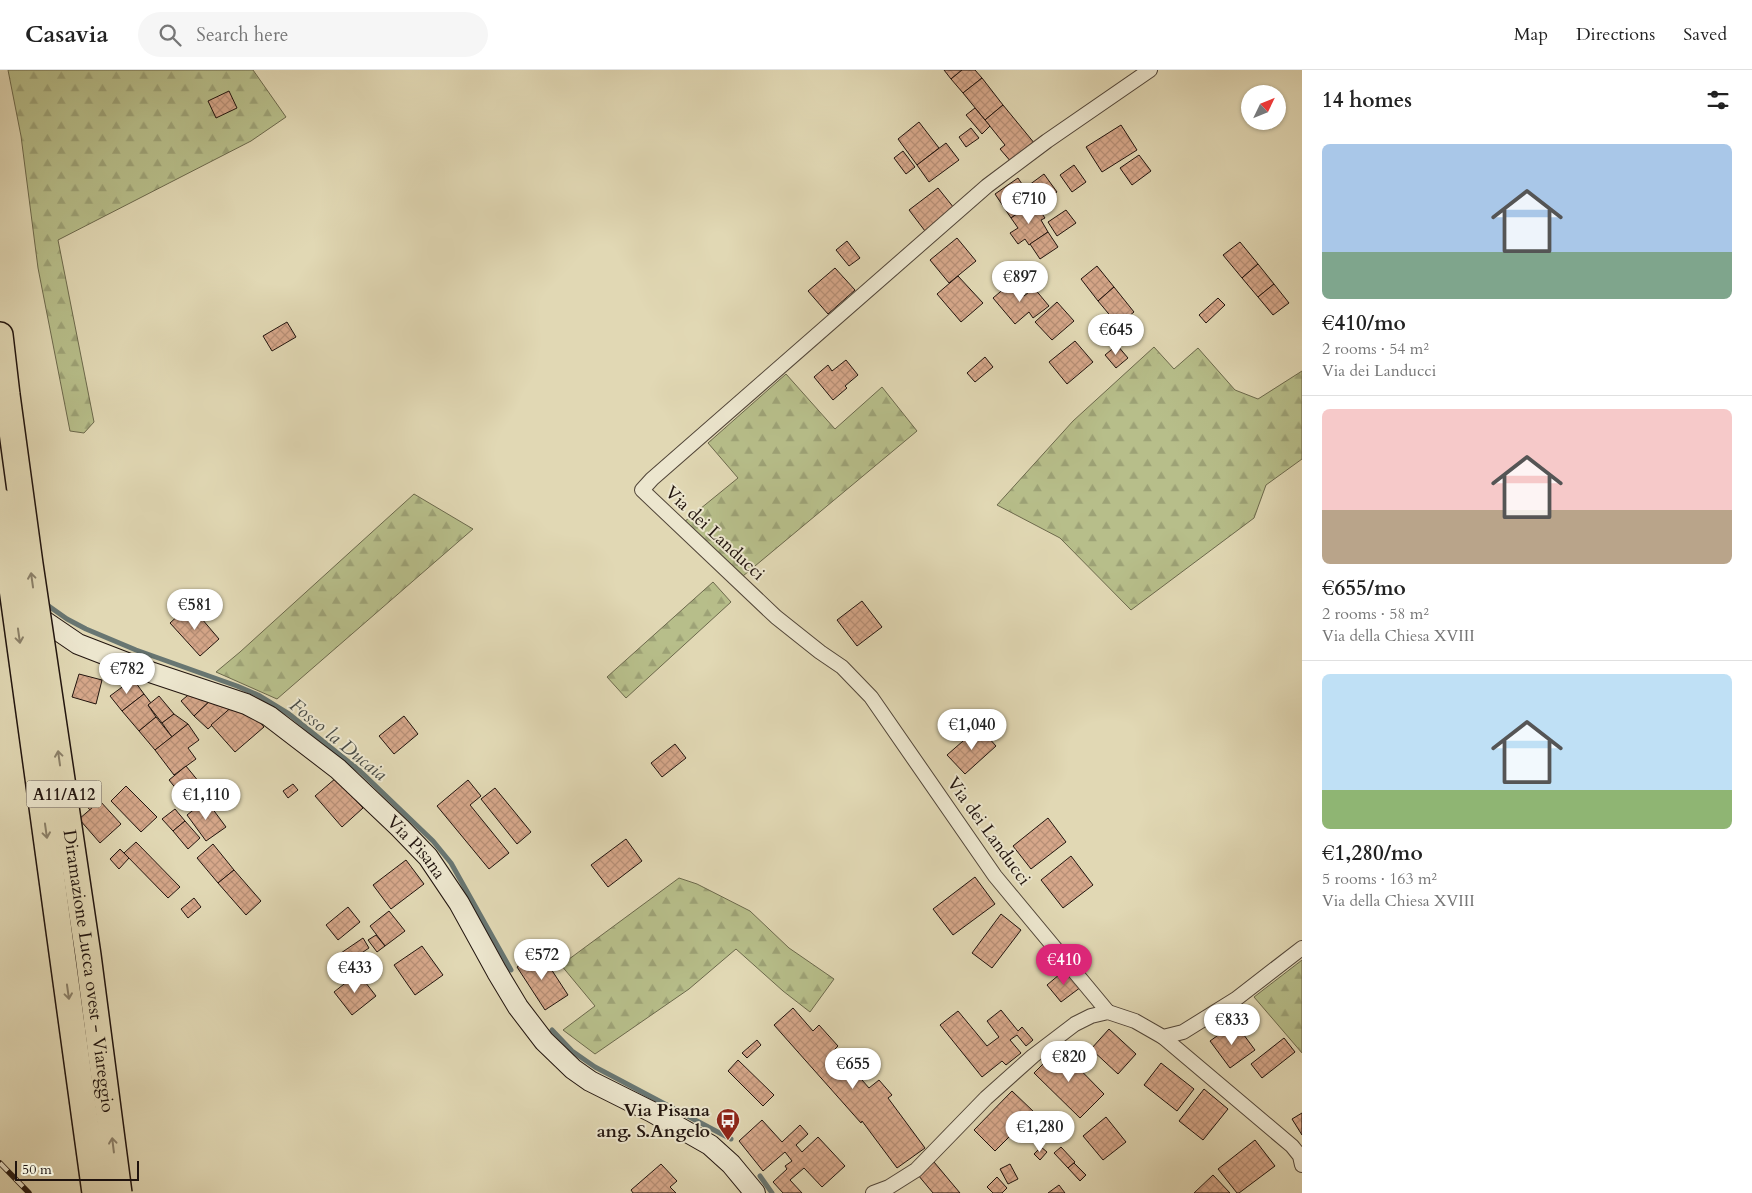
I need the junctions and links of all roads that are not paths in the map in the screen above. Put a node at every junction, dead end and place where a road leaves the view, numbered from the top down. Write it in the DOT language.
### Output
graph roads {
  1 [pos="1150,70"];
  2 [pos="0,335"];
  3 [pos="0,501"];
  4 [pos="0,591"];
  5 [pos="1302,948"];
  6 [pos="1108,1012"];
  7 [pos="1163,1037"];
  8 [pos="1302,1165"];
  9 [pos="95,1193"];
  10 [pos="119,1193"];
  11 [pos="755,1193"];
  12 [pos="873,1193"];
  1 -- 6 [label="street, Via dei Landucci"];
  10 -- 2 [label="highway, Diramazione Lucca ovest - Viareggio / A11/A12, one-way, bridge"];
  3 -- 9 [label="highway, Diramazione Lucca ovest - Viareggio / A11/A12, one-way, bridge"];
  4 -- 11 [label="main road, Via Pisana"];
  5 -- 7 [label="street"];
  6 -- 7 [label="street"];
  6 -- 12 [label="street"];
  7 -- 8 [label="street"];
}
